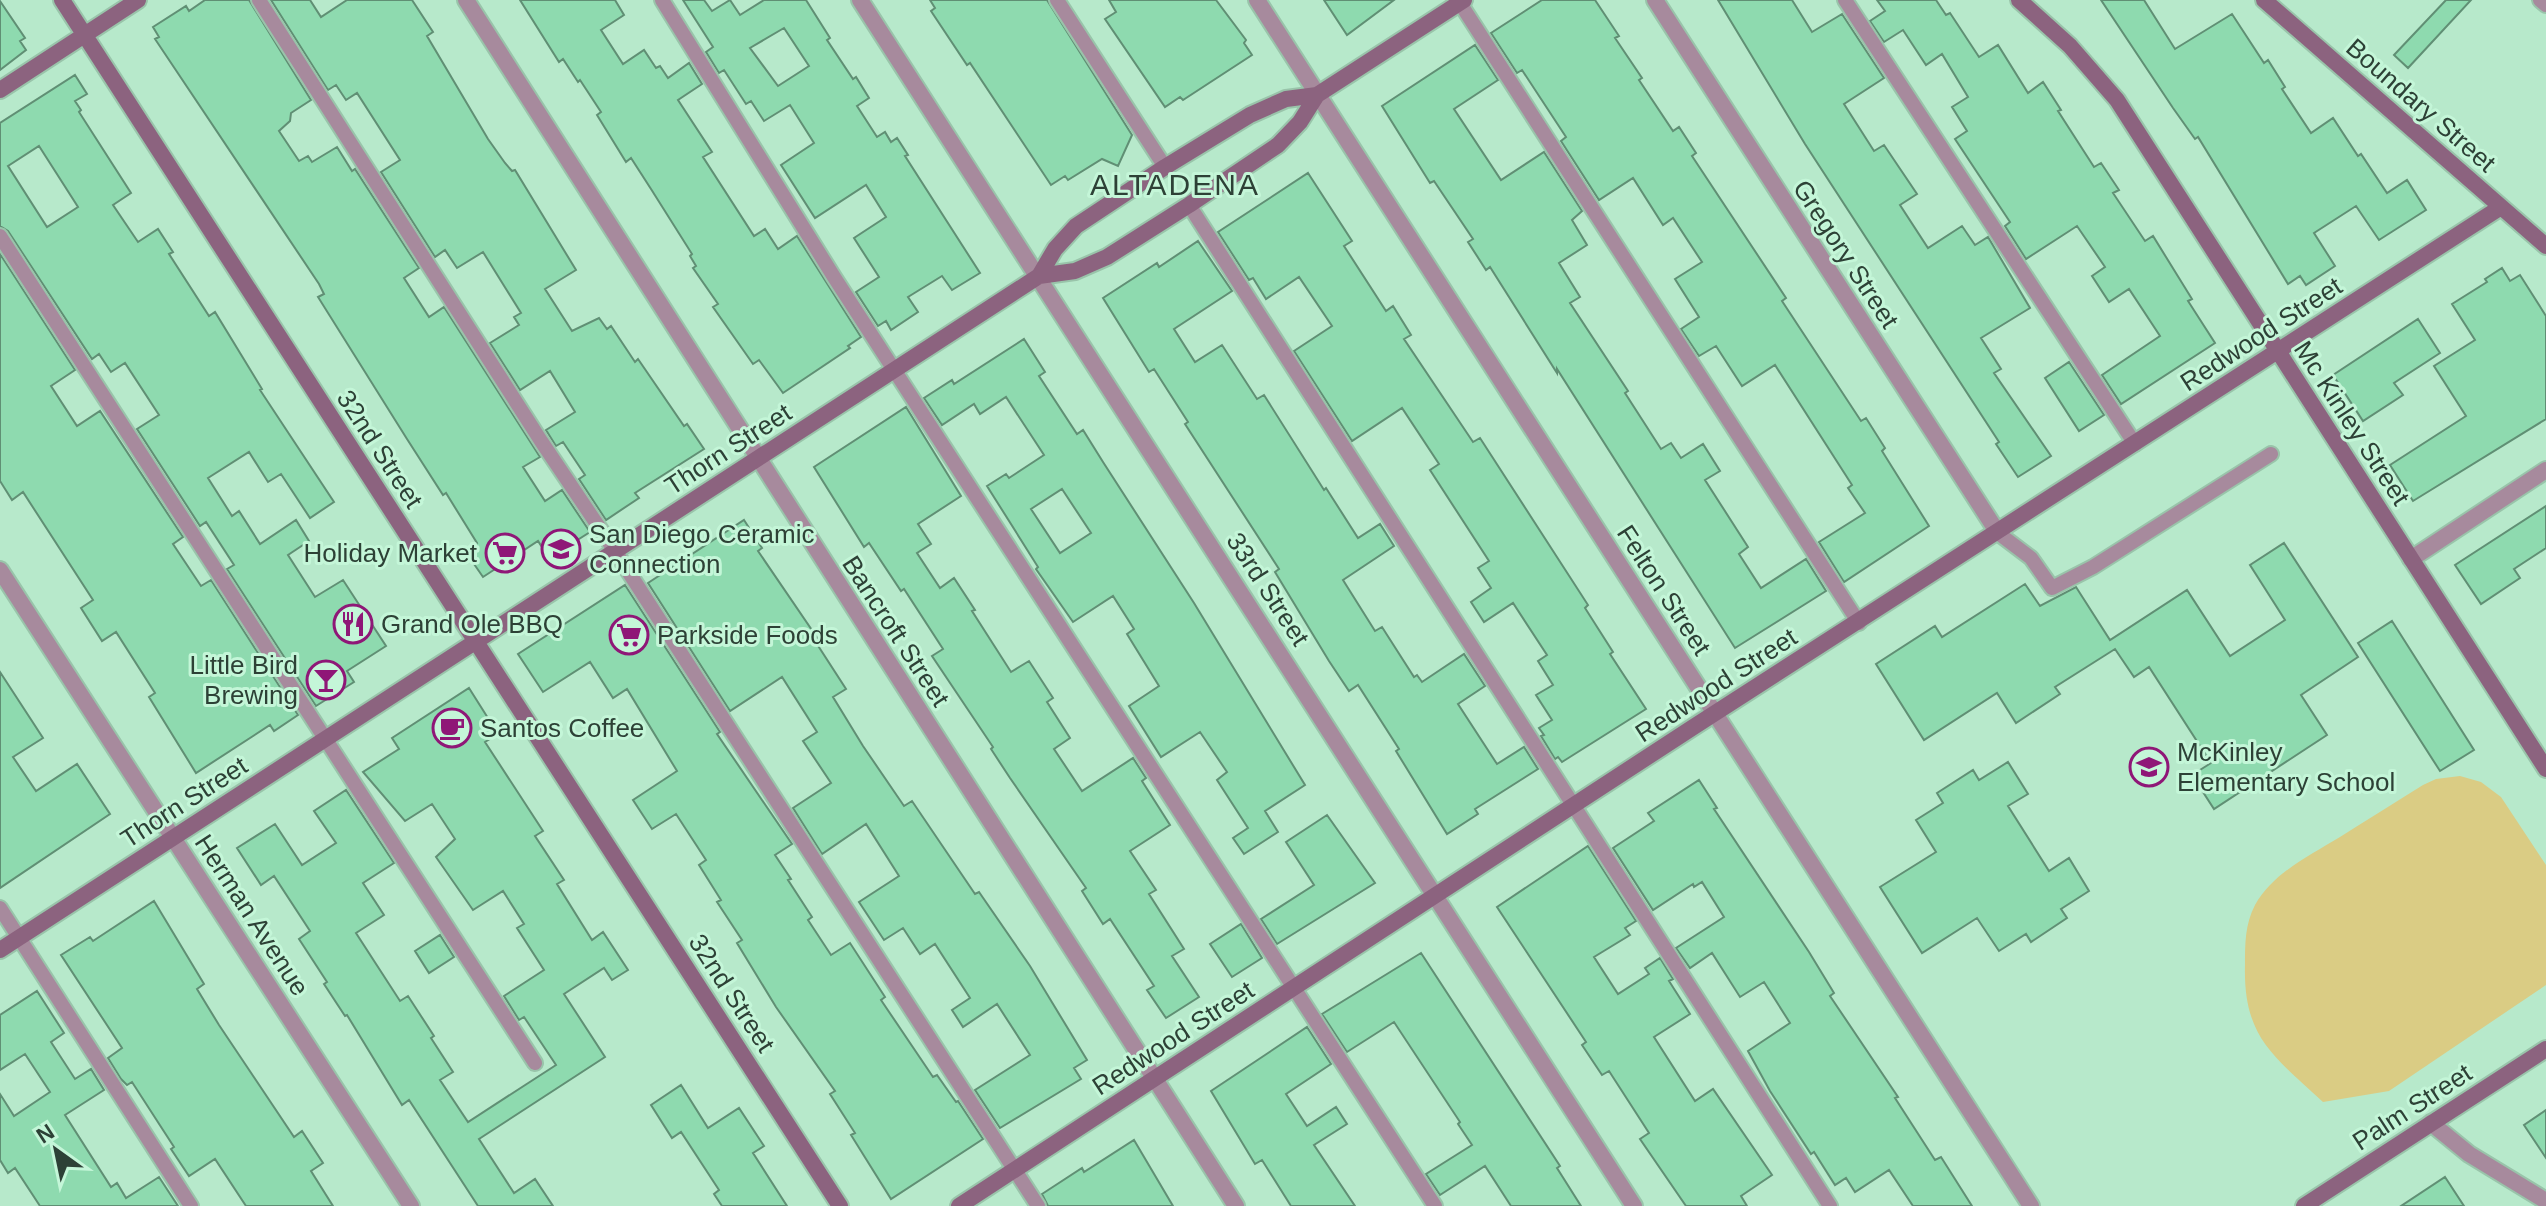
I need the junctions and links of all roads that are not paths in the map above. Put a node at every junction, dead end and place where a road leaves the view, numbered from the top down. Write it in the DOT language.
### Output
graph roads {
  1 [pos="62,0"];
  2 [pos="138,0"];
  3 [pos="259,0"];
  4 [pos="466,0"];
  5 [pos="662,0"];
  6 [pos="860,0"];
  7 [pos="1057,0"];
  8 [pos="1257,0"];
  9 [pos="1655,0"];
  10 [pos="1845,0"];
  11 [pos="2019,0"];
  12 [pos="2264,0"];
  13 [pos="2540,0"];
  14 [pos="1461,1"];
  15 [pos="2546,5"];
  16 [pos="84,35"];
  17 [pos="0,90"];
  18 [pos="1317,95"];
  19 [pos="1165,167"];
  20 [pos="1189,205"];
  21 [pos="2501,207"];
  22 [pos="0,236"];
  23 [pos="2546,246"];
  24 [pos="1039,276"];
  25 [pos="2278,351"];
  26 [pos="894,370"];
  27 [pos="2135,444"];
  28 [pos="2271,454"];
  29 [pos="757,458"];
  30 [pos="2546,470"];
  31 [pos="1998,533"];
  32 [pos="615,551"];
  33 [pos="2411,559"];
  34 [pos="0,570"];
  35 [pos="1859,623"];
  36 [pos="476,641"];
  37 [pos="1715,714"];
  38 [pos="326,738"];
  39 [pos="2545,765"];
  40 [pos="1574,806"];
  41 [pos="174,838"];
  42 [pos="1436,896"];
  43 [pos="0,908"];
  44 [pos="20,938"];
  45 [pos="0,950"];
  46 [pos="1293,988"];
  47 [pos="2546,1049"];
  48 [pos="535,1063"];
  49 [pos="1155,1079"];
  50 [pos="2431,1123"];
  51 [pos="1015,1170"];
  52 [pos="2546,1201"];
  53 [pos="191,1206"];
  54 [pos="411,1206"];
  55 [pos="840,1206"];
  56 [pos="959,1206"];
  57 [pos="1038,1206"];
  58 [pos="1236,1206"];
  59 [pos="1435,1206"];
  60 [pos="1634,1206"];
  61 [pos="1830,1206"];
  62 [pos="2031,1206"];
  63 [pos="2304,1206"];
  1 -- 16 [label="street, 32nd Street"];
  2 -- 16 [label="street"];
  3 -- 32 [label="lane"];
  4 -- 29 [label="street, Bancroft Street"];
  5 -- 26 [label="lane"];
  6 -- 24 [label="street, 33rd Street"];
  7 -- 19 [label="lane"];
  8 -- 18 [label="street, Felton Street"];
  9 -- 31 [label="street, Gregory Street"];
  10 -- 27 [label="lane"];
  11 -- 25 [label="street, Mc Kinley Street"];
  12 -- 21 [label="street, Boundary Street"];
  13 -- 15 [label="lane"];
  14 -- 18 [label="street, Thorn Street"];
  14 -- 35 [label="lane"];
  16 -- 17 [label="street"];
  16 -- 36 [label="street, 32nd Street"];
  18 -- 19 [label="street, Thorn Street"];
  18 -- 20 [label="street, Thorn Street"];
  18 -- 37 [label="street, Felton Street"];
  19 -- 24 [label="street, Thorn Street"];
  20 -- 24 [label="street, Thorn Street"];
  20 -- 40 [label="lane"];
  21 -- 23 [label="street, Boundary Street"];
  21 -- 25 [label="street, Redwood Street"];
  22 -- 38 [label="lane"];
  24 -- 26 [label="street, Thorn Street"];
  24 -- 42 [label="street, 33rd Street"];
  25 -- 27 [label="street, Redwood Street"];
  25 -- 33 [label="street, Mc Kinley Street"];
  26 -- 29 [label="street, Thorn Street"];
  26 -- 46 [label="lane"];
  27 -- 31 [label="street, Redwood Street"];
  28 -- 31 [label="lane"];
  29 -- 32 [label="street, Thorn Street"];
  29 -- 49 [label="street, Bancroft Street"];
  30 -- 33 [label="street"];
  31 -- 35 [label="street, Redwood Street"];
  32 -- 36 [label="street, Thorn Street"];
  32 -- 51 [label="lane"];
  33 -- 39 [label="street, Mc Kinley Street"];
  34 -- 41 [label="street, Herman Avenue"];
  35 -- 37 [label="street, Redwood Street"];
  36 -- 38 [label="street, Thorn Street"];
  36 -- 55 [label="street, 32nd Street"];
  37 -- 40 [label="street, Redwood Street"];
  37 -- 62 [label="street, Felton Street"];
  38 -- 41 [label="street, Thorn Street"];
  38 -- 48 [label="lane"];
  40 -- 42 [label="street, Redwood Street"];
  40 -- 61 [label="lane"];
  41 -- 44 [label="street, Thorn Street"];
  41 -- 54 [label="street, Herman Avenue"];
  42 -- 46 [label="street, Redwood Street"];
  42 -- 60 [label="street, 33rd Street"];
  43 -- 44 [label="lane"];
  44 -- 45 [label="street, Thorn Street"];
  44 -- 53 [label="lane"];
  46 -- 49 [label="street, Redwood Street"];
  46 -- 59 [label="lane"];
  47 -- 50 [label="street, Palm Street"];
  49 -- 51 [label="street, Redwood Street"];
  49 -- 58 [label="street, Bancroft Street"];
  50 -- 52 [label="street"];
  50 -- 63 [label="street, Palm Street"];
  51 -- 56 [label="street, Redwood Street"];
  51 -- 57 [label="lane"];
}
